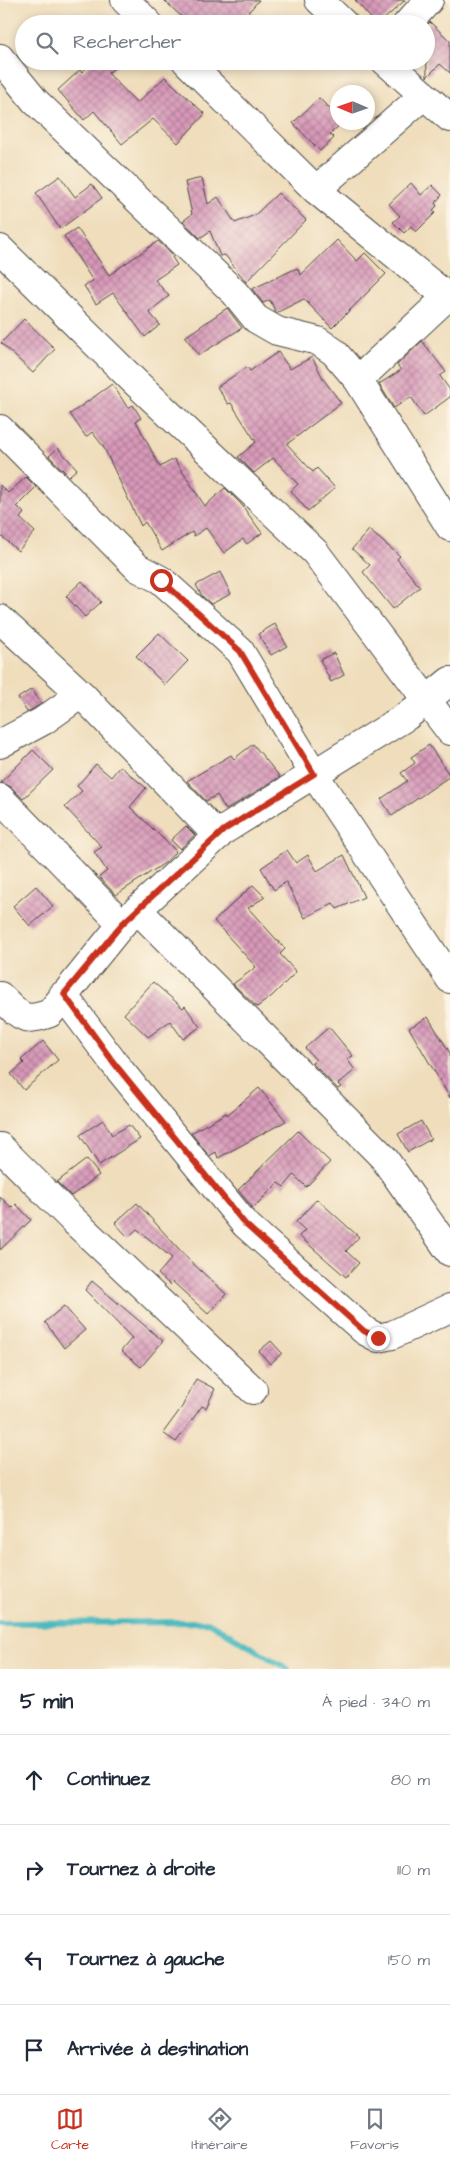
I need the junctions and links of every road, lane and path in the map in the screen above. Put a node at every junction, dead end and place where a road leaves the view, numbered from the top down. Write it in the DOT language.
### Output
graph roads {
  1 [pos="125,0"];
  2 [pos="319,0"];
  3 [pos="430,0"];
  4 [pos="140,15"];
  5 [pos="335,15"];
  6 [pos="416,15"];
  7 [pos="0,58"];
  8 [pos="195,70"];
  9 [pos="395,70"];
  10 [pos="424,95"];
  11 [pos="450,118"];
  12 [pos="316,190"];
  13 [pos="0,249"];
  14 [pos="448,298"];
  15 [pos="358,380"];
  16 [pos="0,429"];
  17 [pos="450,527"];
  18 [pos="0,619"];
  19 [pos="450,681"];
  20 [pos="81,694"];
  21 [pos="427,701"];
  22 [pos="450,731"];
  23 [pos="0,744"];
  24 [pos="314,774"];
  25 [pos="0,798"];
  26 [pos="218,836"];
  27 [pos="130,917"];
  28 [pos="450,979"];
  29 [pos="64,994"];
  30 [pos="0,996"];
  31 [pos="0,1147"];
  32 [pos="450,1252"];
  33 [pos="450,1308"];
  34 [pos="253,1390"];
  1 -- 4 [label="street"];
  2 -- 5 [label="street"];
  3 -- 6 [label="street"];
  7 -- 15 [label="street"];
  8 -- 12 [label="street"];
  9 -- 10 [label="street"];
  10 -- 11 [label="street"];
  10 -- 12 [label="street"];
  12 -- 14 [label="street"];
  13 -- 21 [label="street"];
  14 -- 15 [label="street"];
  15 -- 17 [label="street"];
  16 -- 24 [label="street"];
  18 -- 20 [label="street"];
  19 -- 21 [label="street"];
  20 -- 23 [label="street"];
  20 -- 26 [label="street"];
  21 -- 22 [label="street"];
  21 -- 24 [label="street"];
  24 -- 26 [label="street"];
  24 -- 28 [label="street"];
  25 -- 27 [label="street"];
  26 -- 27 [label="street"];
  27 -- 29 [label="street"];
  27 -- 32 [label="street"];
  29 -- 30 [label="street"];
  29 -- 33 [label="street"];
  31 -- 34 [label="street"];
}
